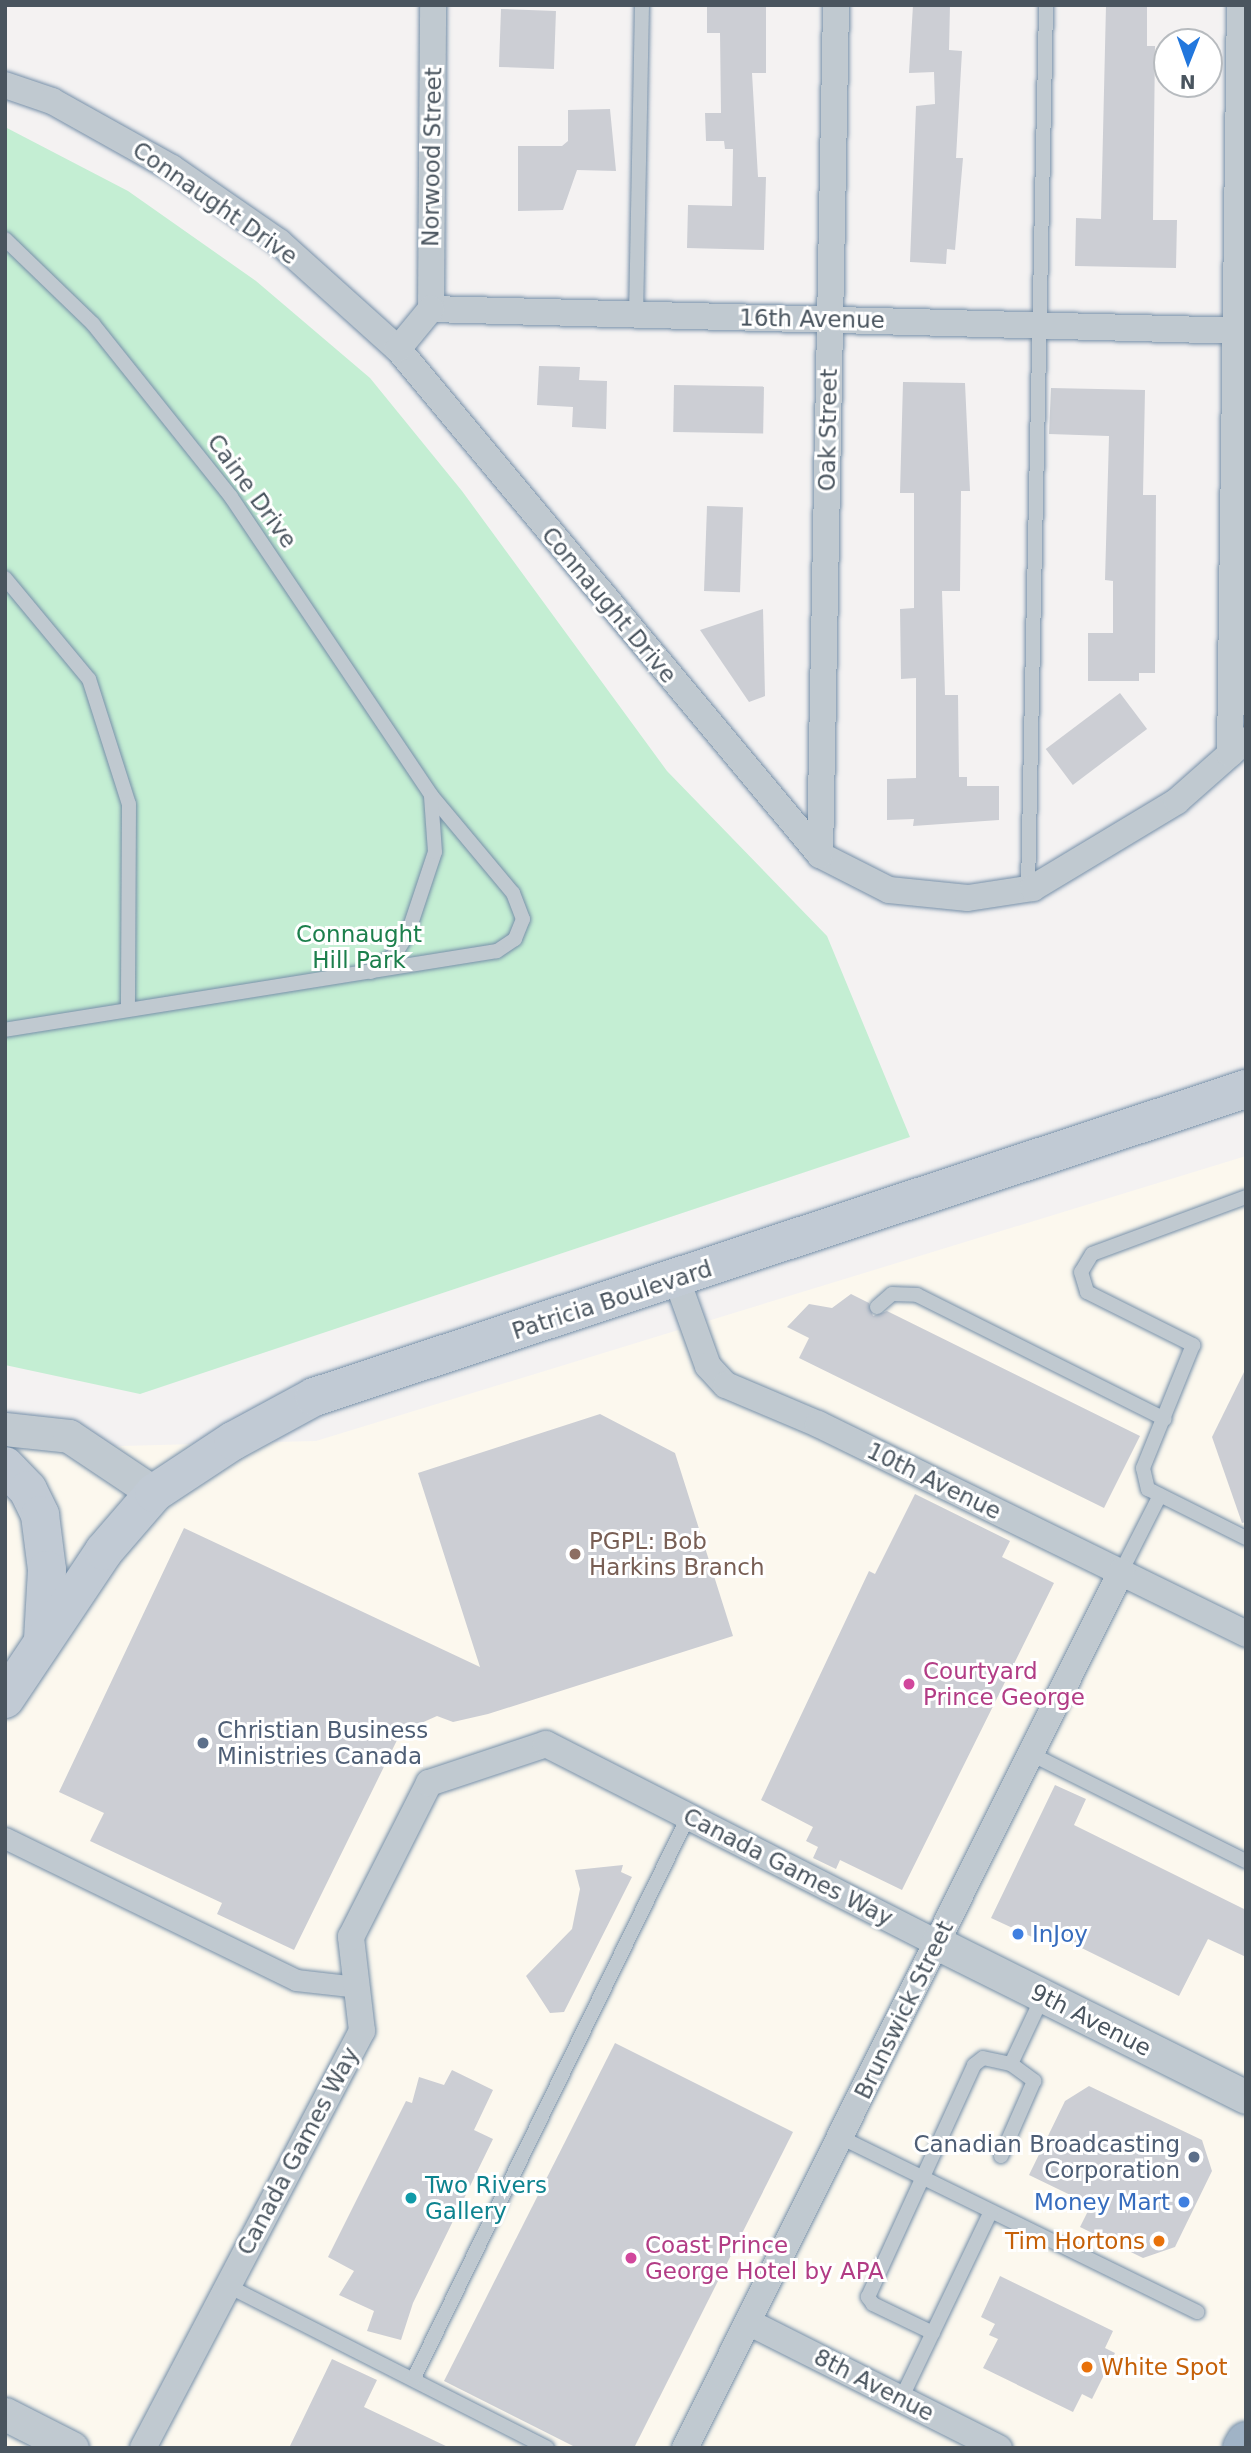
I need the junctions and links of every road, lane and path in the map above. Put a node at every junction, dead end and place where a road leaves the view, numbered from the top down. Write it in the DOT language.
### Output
graph roads {
  1 [pos="433,5"];
  2 [pos="642,5"];
  3 [pos="836,5"];
  4 [pos="1046,5"];
  5 [pos="1240,5"];
  6 [pos="5,85"];
  7 [pos="5,239"];
  8 [pos="430,309"];
  9 [pos="636,317"];
  10 [pos="830,319"];
  11 [pos="1043,325"];
  12 [pos="1242,330"];
  13 [pos="398,349"];
  14 [pos="5,578"];
  15 [pos="1238,747"];
  16 [pos="431,794"];
  17 [pos="820,855"];
  18 [pos="1028,888"];
  19 [pos="371,972"];
  20 [pos="128,1009"];
  21 [pos="5,1030"];
  22 [pos="1246,1089"];
  23 [pos="1246,1197"];
  24 [pos="677,1280"];
  25 [pos="877,1307"];
  26 [pos="1165,1419"];
  27 [pos="5,1429"];
  28 [pos="5,1466"];
  29 [pos="153,1493"];
  30 [pos="1160,1494"];
  31 [pos="1246,1538"];
  32 [pos="1121,1572"];
  33 [pos="1246,1634"];
  34 [pos="43,1639"];
  35 [pos="5,1699"];
  36 [pos="1031,1754"];
  37 [pos="689,1815"];
  38 [pos="5,1838"];
  39 [pos="1246,1861"];
  40 [pos="937,1943"];
  41 [pos="356,1987"];
  42 [pos="1043,1996"];
  43 [pos="1011,2064"];
  44 [pos="1246,2097"];
  45 [pos="841,2137"];
  46 [pos="1001,2156"];
  47 [pos="923,2177"];
  48 [pos="991,2211"];
  49 [pos="226,2285"];
  50 [pos="1198,2312"];
  51 [pos="748,2322"];
  52 [pos="933,2333"];
  53 [pos="414,2378"];
  54 [pos="901,2399"];
  55 [pos="5,2414"];
  56 [pos="1246,2441"];
  57 [pos="72,2448"];
  58 [pos="143,2448"];
  59 [pos="547,2448"];
  60 [pos="685,2448"];
  61 [pos="999,2448"];
  62 [pos="1242,2448"];
  1 -- 8 [label="street, Norwood Street"];
  2 -- 9 [label="lane"];
  3 -- 10 [label="street, Oak Street"];
  4 -- 11 [label="lane"];
  5 -- 12 [label="street"];
  6 -- 13 [label="street, Connaught Drive"];
  7 -- 16 [label="lane, Caine Drive"];
  8 -- 9 [label="street, 16th Avenue"];
  8 -- 13 [label="street"];
  9 -- 10 [label="street, 16th Avenue"];
  10 -- 11 [label="street, 16th Avenue"];
  10 -- 17 [label="street, Oak Street"];
  11 -- 12 [label="street, 16th Avenue"];
  11 -- 18 [label="lane"];
  12 -- 15 [label="street"];
  13 -- 17 [label="street, Connaught Drive"];
  14 -- 20 [label="lane"];
  15 -- 18 [label="street, Connaught Drive"];
  16 -- 19 [label="lane"];
  16 -- 19 [label="lane, Caine Drive"];
  17 -- 18 [label="street, Connaught Drive"];
  19 -- 20 [label="lane, Caine Drive"];
  20 -- 21 [label="lane, Caine Drive"];
  22 -- 24 [label="main road, Patricia Boulevard"];
  23 -- 26 [label="lane"];
  24 -- 29 [label="main road, Patricia Boulevard"];
  24 -- 32 [label="street, 10th Avenue"];
  25 -- 26 [label="lane"];
  26 -- 30 [label="lane"];
  27 -- 29 [label="street"];
  28 -- 34 [label="main road"];
  29 -- 34 [label="main road, Patricia Boulevard"];
  30 -- 31 [label="lane"];
  30 -- 32 [label="lane"];
  32 -- 33 [label="street, 10th Avenue"];
  32 -- 36 [label="street, Brunswick Street"];
  34 -- 35 [label="main road, Patricia Boulevard"];
  36 -- 39 [label="lane"];
  36 -- 40 [label="street, Brunswick Street"];
  37 -- 40 [label="street, Canada Games Way"];
  37 -- 41 [label="street, Canada Games Way"];
  37 -- 53 [label="lane"];
  38 -- 41 [label="street"];
  40 -- 42 [label="street, 9th Avenue"];
  40 -- 45 [label="street, Brunswick Street"];
  41 -- 49 [label="street, Canada Games Way"];
  42 -- 43 [label="lane"];
  42 -- 44 [label="street, 9th Avenue"];
  43 -- 46 [label="lane"];
  43 -- 47 [label="lane"];
  45 -- 47 [label="lane"];
  45 -- 51 [label="street, Brunswick Street"];
  47 -- 48 [label="lane"];
  47 -- 52 [label="lane"];
  48 -- 50 [label="lane"];
  48 -- 52 [label="lane"];
  49 -- 53 [label="lane"];
  49 -- 58 [label="street, Canada Games Way"];
  51 -- 54 [label="street, 8th Avenue"];
  51 -- 60 [label="street, Brunswick Street"];
  52 -- 54 [label="lane"];
  53 -- 59 [label="lane"];
  54 -- 61 [label="street, 8th Avenue"];
  55 -- 57 [label="street"];
  56 -- 62 [label="highway"];
}
